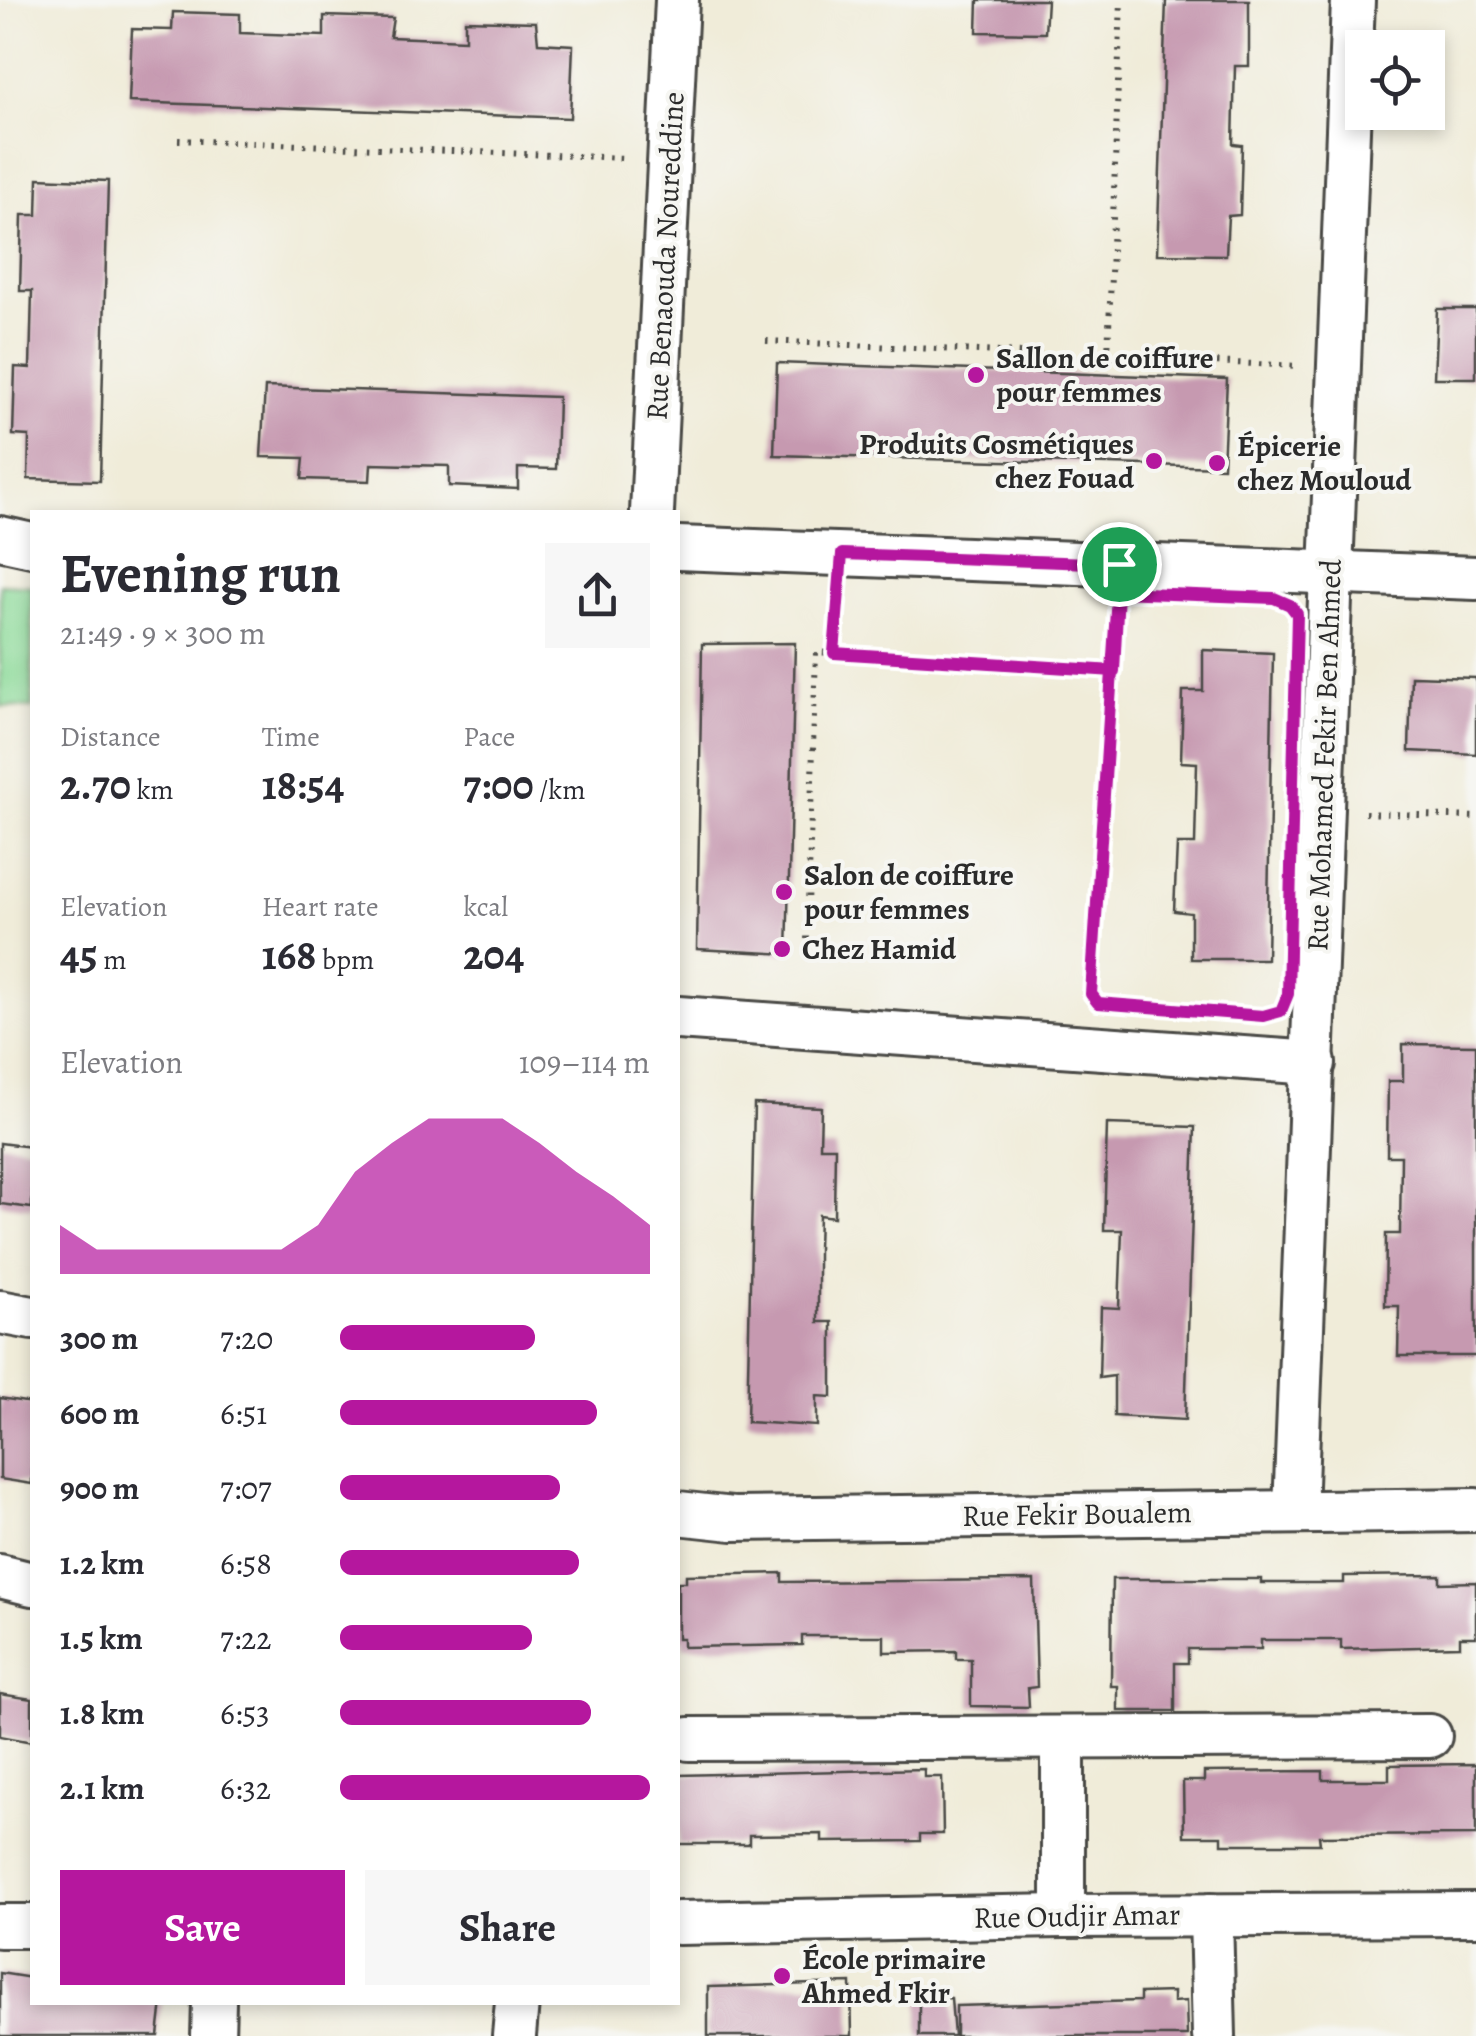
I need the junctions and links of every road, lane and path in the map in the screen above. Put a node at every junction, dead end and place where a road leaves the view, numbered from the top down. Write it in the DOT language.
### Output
graph roads {
  1 [pos="677,0"];
  2 [pos="1121,0"];
  3 [pos="1353,0"];
  4 [pos="178,140"];
  5 [pos="639,158"];
  6 [pos="766,341"];
  7 [pos="1108,356"];
  8 [pos="1301,384"];
  9 [pos="652,510"];
  10 [pos="0,538"];
  11 [pos="30,546"];
  12 [pos="680,548"];
  13 [pos="842,554"];
  14 [pos="1119,564"];
  15 [pos="1329,571"];
  16 [pos="1476,578"];
  17 [pos="834,653"];
  18 [pos="1114,671"];
  19 [pos="1348,813"];
  20 [pos="1476,817"];
  21 [pos="807,939"];
  22 [pos="1116,1004"];
  23 [pos="680,1018"];
  24 [pos="1314,1063"];
  25 [pos="0,1312"];
  26 [pos="30,1318"];
  27 [pos="1476,1510"];
  28 [pos="1294,1511"];
  29 [pos="680,1513"];
  30 [pos="0,1576"];
  31 [pos="30,1584"];
  32 [pos="1430,1736"];
  33 [pos="1063,1738"];
  34 [pos="689,1739"];
  35 [pos="1476,1914"];
  36 [pos="1211,1915"];
  37 [pos="1063,1916"];
  38 [pos="680,1923"];
  39 [pos="0,1926"];
  40 [pos="30,1926"];
  41 [pos="214,2005"];
  42 [pos="517,2005"];
  43 [pos="213,2036"];
  44 [pos="514,2036"];
  45 [pos="1214,2036"];
  1 -- 9 [label="street, Rue Benaouda Noureddine"];
  2 -- 7 [label="path"];
  3 -- 15 [label="street, Rue Mohamed Fekir Ben Ahmed"];
  4 -- 5 [label="path"];
  6 -- 8 [label="path"];
  10 -- 11 [label="street"];
  12 -- 13 [label="street"];
  13 -- 14 [label="street"];
  13 -- 17 [label="path"];
  14 -- 15 [label="street"];
  14 -- 18 [label="path"];
  15 -- 16 [label="street"];
  15 -- 24 [label="street, Rue Mohamed Fekir Ben Ahmed"];
  17 -- 18 [label="path"];
  17 -- 21 [label="path"];
  18 -- 22 [label="path"];
  19 -- 20 [label="path"];
  23 -- 24 [label="street"];
  24 -- 28 [label="street, Rue Mohamed Fekir Ben Ahmed"];
  25 -- 26 [label="street"];
  27 -- 28 [label="street, Rue Fekir Boualem"];
  28 -- 29 [label="street, Rue Fekir Boualem"];
  30 -- 31 [label="street"];
  32 -- 33 [label="street"];
  33 -- 34 [label="street"];
  33 -- 37 [label="street"];
  35 -- 36 [label="street, Rue Oudjir Amar"];
  36 -- 37 [label="street, Rue Oudjir Amar"];
  36 -- 45 [label="street"];
  37 -- 38 [label="street, Rue Oudjir Amar"];
  39 -- 40 [label="street"];
  41 -- 43 [label="street"];
  42 -- 44 [label="street"];
}
